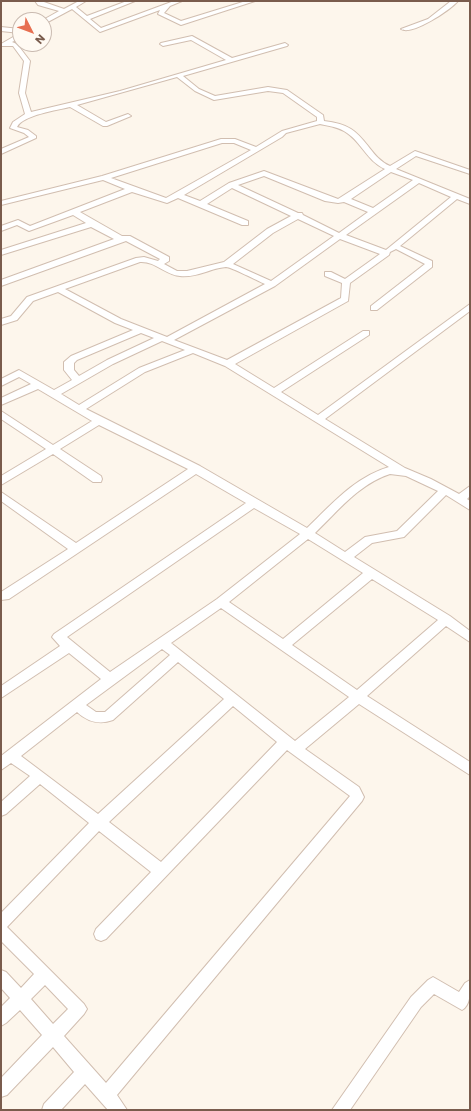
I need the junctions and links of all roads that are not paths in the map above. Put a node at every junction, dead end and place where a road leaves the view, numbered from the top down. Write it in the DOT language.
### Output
graph roads {
  1 [pos="38,1"];
  2 [pos="83,1"];
  3 [pos="132,1"];
  4 [pos="179,1"];
  5 [pos="252,1"];
  6 [pos="455,1"];
  7 [pos="169,5"];
  8 [pos="73,7"];
  9 [pos="64,11"];
  10 [pos="52,18"];
  11 [pos="87,18"];
  12 [pos="404,29"];
  13 [pos="4,30"];
  14 [pos="5,44"];
  15 [pos="163,44"];
  16 [pos="285,45"];
  17 [pos="231,60"];
  18 [pos="178,75"];
  19 [pos="72,105"];
  20 [pos="29,115"];
  21 [pos="128,116"];
  22 [pos="320,122"];
  23 [pos="256,149"];
  24 [pos="1,152"];
  25 [pos="390,169"];
  26 [pos="470,172"];
  27 [pos="104,178"];
  28 [pos="418,180"];
  29 [pos="232,186"];
  30 [pos="132,189"];
  31 [pos="178,195"];
  32 [pos="456,196"];
  33 [pos="345,199"];
  34 [pos="470,202"];
  35 [pos="1,203"];
  36 [pos="201,204"];
  37 [pos="373,211"];
  38 [pos="74,212"];
  39 [pos="299,215"];
  40 [pos="245,223"];
  41 [pos="92,224"];
  42 [pos="1,229"];
  43 [pos="340,236"];
  44 [pos="121,239"];
  45 [pos="395,246"];
  46 [pos="1,253"];
  47 [pos="386,253"];
  48 [pos="159,264"];
  49 [pos="227,264"];
  50 [pos="328,274"];
  51 [pos="346,282"];
  52 [pos="1,283"];
  53 [pos="272,284"];
  54 [pos="57,288"];
  55 [pos="470,307"];
  56 [pos="374,308"];
  57 [pos="1,322"];
  58 [pos="140,330"];
  59 [pos="366,333"];
  60 [pos="164,339"];
  61 [pos="193,350"];
  62 [pos="228,364"];
  63 [pos="77,380"];
  64 [pos="1,383"];
  65 [pos="41,386"];
  66 [pos="273,393"];
  67 [pos="54,394"];
  68 [pos="1,402"];
  69 [pos="79,409"];
  70 [pos="1,414"];
  71 [pos="318,420"];
  72 [pos="99,421"];
  73 [pos="52,449"];
  74 [pos="196,469"];
  75 [pos="401,470"];
  76 [pos="96,479"];
  77 [pos="1,481"];
  78 [pos="445,490"];
  79 [pos="470,490"];
  80 [pos="1,496"];
  81 [pos="460,499"];
  82 [pos="253,503"];
  83 [pos="470,506"];
  84 [pos="308,534"];
  85 [pos="76,549"];
  86 [pos="346,557"];
  87 [pos="371,573"];
  88 [pos="1,596"];
  89 [pos="221,602"];
  90 [pos="446,619"];
  91 [pos="470,637"];
  92 [pos="162,642"];
  93 [pos="284,645"];
  94 [pos="69,646"];
  95 [pos="178,655"];
  96 [pos="110,679"];
  97 [pos="1,693"];
  98 [pos="358,697"];
  99 [pos="233,699"];
  100 [pos="77,705"];
  101 [pos="290,746"];
  102 [pos="6,760"];
  103 [pos="470,770"];
  104 [pos="40,776"];
  105 [pos="1,810"];
  106 [pos="99,822"];
  107 [pos="162,872"];
  108 [pos="1,923"];
  109 [pos="1,930"];
  110 [pos="101,934"];
  111 [pos="45,974"];
  112 [pos="1,977"];
  113 [pos="470,988"];
  114 [pos="20,998"];
  115 [pos="1,1018"];
  116 [pos="53,1035"];
  117 [pos="85,1072"];
  118 [pos="1,1089"];
  119 [pos="106,1095"];
  120 [pos="50,1110"];
  121 [pos="119,1110"];
  122 [pos="340,1110"];
  1 -- 9 [label="street"];
  2 -- 8 [label="street"];
  3 -- 11 [label="street"];
  4 -- 7 [label="street"];
  5 -- 7 [label="street"];
  6 -- 12 [label="street"];
  7 -- 11 [label="street"];
  8 -- 9 [label="street"];
  8 -- 11 [label="street"];
  9 -- 10 [label="street"];
  13 -- 14 [label="street"];
  14 -- 20 [label="street"];
  15 -- 17 [label="street"];
  16 -- 17 [label="street"];
  17 -- 18 [label="street"];
  18 -- 19 [label="street"];
  18 -- 22 [label="street"];
  19 -- 20 [label="street"];
  19 -- 21 [label="street"];
  20 -- 24 [label="street"];
  22 -- 23 [label="street"];
  22 -- 25 [label="street"];
  23 -- 27 [label="street"];
  23 -- 31 [label="street"];
  25 -- 26 [label="street"];
  25 -- 28 [label="street"];
  25 -- 33 [label="street"];
  27 -- 30 [label="street"];
  27 -- 35 [label="street"];
  28 -- 32 [label="street"];
  28 -- 37 [label="street"];
  29 -- 33 [label="street"];
  29 -- 36 [label="street"];
  29 -- 39 [label="street"];
  30 -- 31 [label="street"];
  30 -- 38 [label="street"];
  31 -- 36 [label="street"];
  32 -- 34 [label="street"];
  32 -- 45 [label="street"];
  33 -- 37 [label="street"];
  36 -- 40 [label="street"];
  37 -- 43 [label="street"];
  38 -- 41 [label="street"];
  38 -- 42 [label="street"];
  39 -- 43 [label="street"];
  39 -- 49 [label="street"];
  41 -- 44 [label="street"];
  41 -- 46 [label="street"];
  43 -- 47 [label="street"];
  43 -- 53 [label="street"];
  44 -- 48 [label="street"];
  44 -- 52 [label="street"];
  45 -- 47 [label="street"];
  45 -- 56 [label="street"];
  47 -- 51 [label="street"];
  48 -- 49 [label="street"];
  48 -- 54 [label="street"];
  49 -- 53 [label="street"];
  50 -- 51 [label="street"];
  51 -- 62 [label="street"];
  53 -- 60 [label="street"];
  54 -- 57 [label="street"];
  54 -- 58 [label="street"];
  55 -- 71 [label="street"];
  58 -- 60 [label="street"];
  58 -- 63 [label="street"];
  59 -- 66 [label="street"];
  60 -- 61 [label="street"];
  60 -- 63 [label="street"];
  61 -- 62 [label="street"];
  61 -- 69 [label="street"];
  62 -- 66 [label="street"];
  63 -- 67 [label="street"];
  64 -- 65 [label="street"];
  65 -- 67 [label="street"];
  65 -- 68 [label="street"];
  66 -- 71 [label="street"];
  67 -- 69 [label="street"];
  69 -- 72 [label="street"];
  70 -- 73 [label="street"];
  71 -- 75 [label="street"];
  72 -- 73 [label="street"];
  72 -- 74 [label="street"];
  73 -- 76 [label="street"];
  73 -- 77 [label="street"];
  74 -- 82 [label="street"];
  74 -- 85 [label="street"];
  75 -- 78 [label="street"];
  75 -- 84 [label="street"];
  78 -- 81 [label="street"];
  78 -- 86 [label="street"];
  79 -- 81 [label="street"];
  80 -- 85 [label="street"];
  81 -- 83 [label="street"];
  82 -- 84 [label="street"];
  82 -- 94 [label="street"];
  84 -- 86 [label="street"];
  84 -- 89 [label="street"];
  85 -- 88 [label="street"];
  86 -- 87 [label="street"];
  87 -- 90 [label="street"];
  87 -- 93 [label="street"];
  89 -- 92 [label="street"];
  89 -- 93 [label="street"];
  90 -- 91 [label="street"];
  90 -- 98 [label="street"];
  92 -- 95 [label="street"];
  92 -- 96 [label="street"];
  93 -- 98 [label="street"];
  94 -- 96 [label="street"];
  94 -- 97 [label="street"];
  95 -- 99 [label="street"];
  95 -- 100 [label="street"];
  96 -- 100 [label="street"];
  98 -- 101 [label="street"];
  98 -- 103 [label="street"];
  99 -- 101 [label="street"];
  99 -- 106 [label="street"];
  100 -- 102 [label="street"];
  101 -- 107 [label="street"];
  101 -- 119 [label="street"];
  102 -- 104 [label="street"];
  104 -- 105 [label="street"];
  104 -- 106 [label="street"];
  106 -- 107 [label="street"];
  106 -- 108 [label="street"];
  107 -- 110 [label="street"];
  109 -- 111 [label="street"];
  111 -- 114 [label="street"];
  111 -- 116 [label="street"];
  112 -- 114 [label="street"];
  113 -- 122 [label="street"];
  114 -- 115 [label="street"];
  114 -- 116 [label="street"];
  116 -- 117 [label="street"];
  116 -- 118 [label="street"];
  117 -- 119 [label="street"];
  117 -- 120 [label="street"];
  119 -- 121 [label="street"];
}
